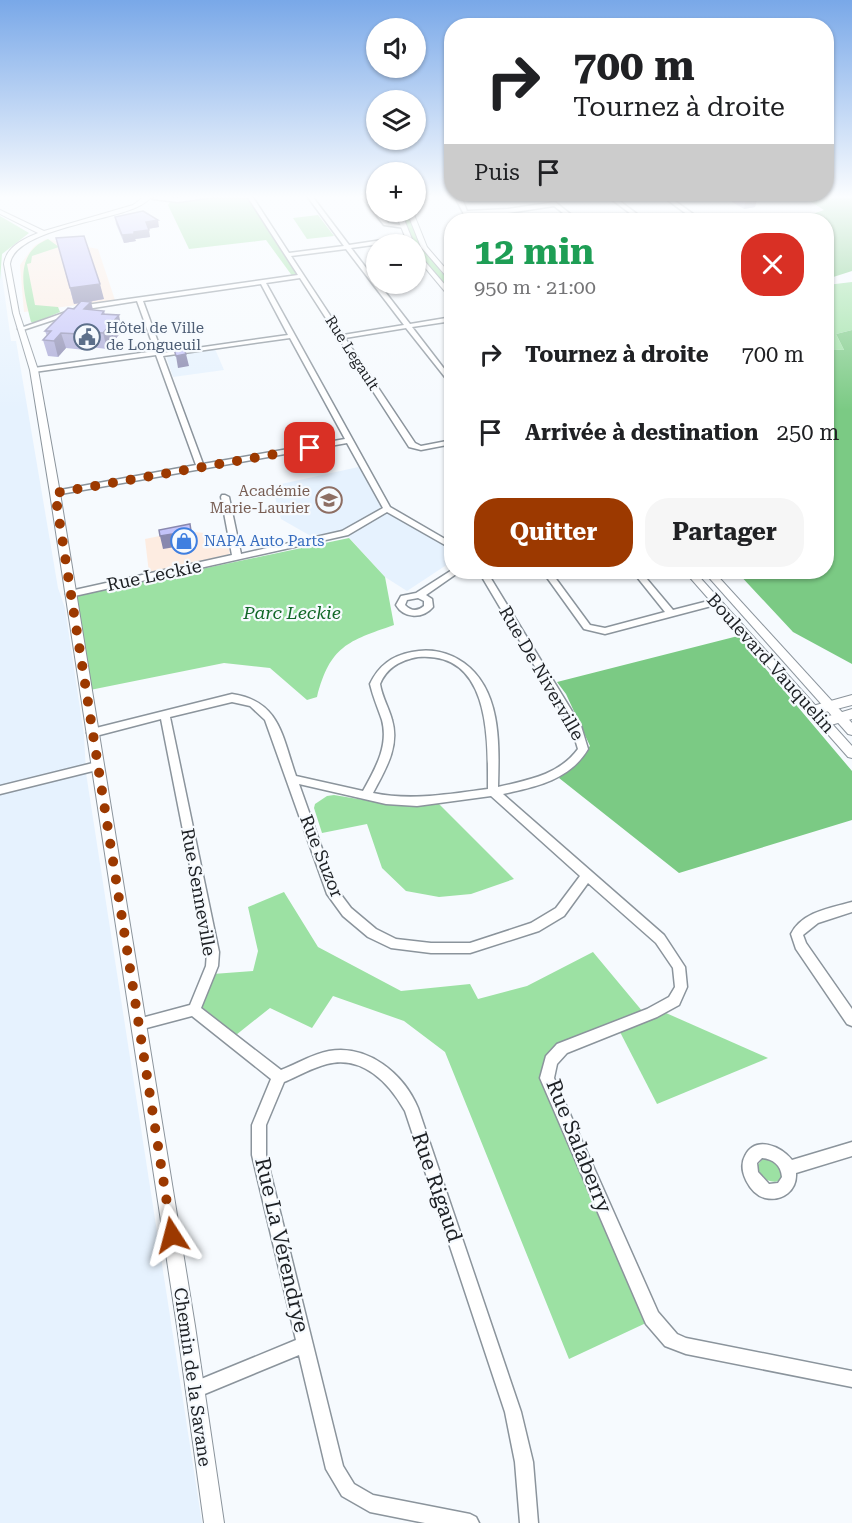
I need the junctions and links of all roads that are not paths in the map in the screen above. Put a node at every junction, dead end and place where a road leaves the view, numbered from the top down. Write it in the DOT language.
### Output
graph roads {
  1 [pos="12,267"];
  2 [pos="296,267"];
  3 [pos="362,267"];
  4 [pos="427,267"];
  5 [pos="302,276"];
  6 [pos="262,281"];
  7 [pos="444,288"];
  8 [pos="139,299"];
  9 [pos="444,320"];
  10 [pos="408,326"];
  11 [pos="21,329"];
  12 [pos="291,336"];
  13 [pos="342,337"];
  14 [pos="159,354"];
  15 [pos="34,370"];
  16 [pos="444,373"];
  17 [pos="349,440"];
  18 [pos="444,443"];
  19 [pos="200,467"];
  20 [pos="55,493"];
  21 [pos="225,497"];
  22 [pos="387,509"];
  23 [pos="444,541"];
  24 [pos="237,557"];
  25 [pos="444,579"];
  26 [pos="487,579"];
  27 [pos="552,579"];
  28 [pos="643,579"];
  29 [pos="696,579"];
  30 [pos="715,579"];
  31 [pos="70,594"];
  32 [pos="419,595"];
  33 [pos="716,602"];
  34 [pos="671,614"];
  35 [pos="852,700"];
  36 [pos="829,706"];
  37 [pos="814,710"];
  38 [pos="846,715"];
  39 [pos="165,716"];
  40 [pos="824,722"];
  41 [pos="852,731"];
  42 [pos="92,733"];
  43 [pos="852,754"];
  44 [pos="97,766"];
  45 [pos="292,779"];
  46 [pos="0,790"];
  47 [pos="493,792"];
  48 [pos="366,796"];
  49 [pos="587,876"];
  50 [pos="852,907"];
  51 [pos="194,1010"];
  52 [pos="852,1020"];
  53 [pos="139,1024"];
  54 [pos="279,1077"];
  55 [pos="852,1149"];
  56 [pos="788,1168"];
  57 [pos="306,1344"];
  58 [pos="852,1379"];
  59 [pos="195,1390"];
  60 [pos="214,1523"];
  61 [pos="470,1523"];
  62 [pos="529,1523"];
  1 -- 11 [label="street, Chemin de la Savane"];
  2 -- 5 [label="street, Rue Legault"];
  3 -- 10 [label="street"];
  4 -- 7 [label="street"];
  5 -- 6 [label="street"];
  5 -- 13 [label="street, Rue Legault"];
  6 -- 8 [label="street"];
  6 -- 12 [label="street"];
  8 -- 11 [label="street"];
  8 -- 14 [label="street"];
  9 -- 10 [label="street"];
  10 -- 13 [label="street"];
  10 -- 16 [label="street"];
  11 -- 15 [label="street, Chemin de la Savane"];
  12 -- 14 [label="street"];
  12 -- 17 [label="street"];
  13 -- 18 [label="street, Rue Legault"];
  14 -- 15 [label="street"];
  14 -- 19 [label="street"];
  15 -- 20 [label="street, Chemin de la Savane"];
  17 -- 19 [label="street"];
  17 -- 22 [label="street"];
  19 -- 20 [label="street"];
  20 -- 31 [label="street, Chemin de la Savane"];
  21 -- 24 [label="street"];
  22 -- 23 [label="street"];
  22 -- 24 [label="street, Rue Leckie"];
  24 -- 31 [label="street, Rue Leckie"];
  25 -- 32 [label="street"];
  26 -- 47 [label="street, Rue De Niverville"];
  27 -- 34 [label="street"];
  28 -- 34 [label="street"];
  29 -- 33 [label="street, Boulevard Vauquelin"];
  30 -- 36 [label="street, Boulevard Vauquelin"];
  31 -- 42 [label="street, Chemin de la Savane"];
  33 -- 34 [label="street"];
  33 -- 37 [label="street, Boulevard Vauquelin"];
  35 -- 36 [label="main road"];
  36 -- 37 [label="main road"];
  36 -- 38 [label="street, Boulevard Vauquelin"];
  37 -- 40 [label="street, Boulevard Vauquelin"];
  38 -- 40 [label="main road"];
  38 -- 41 [label="street, Boulevard Vauquelin"];
  39 -- 42 [label="street, Rue Suzor"];
  39 -- 45 [label="street, Rue Suzor"];
  39 -- 51 [label="street, Rue Senneville"];
  40 -- 43 [label="street, Boulevard Vauquelin"];
  42 -- 44 [label="street, Chemin de la Savane"];
  44 -- 46 [label="street"];
  44 -- 53 [label="street, Chemin de la Savane"];
  45 -- 48 [label="street"];
  45 -- 49 [label="street, Rue Suzor"];
  47 -- 48 [label="street"];
  47 -- 48 [label="street"];
  47 -- 49 [label="street, Rue Salaberry"];
  49 -- 58 [label="street, Rue Salaberry"];
  50 -- 52 [label="street"];
  51 -- 53 [label="street"];
  51 -- 54 [label="street"];
  53 -- 59 [label="street, Chemin de la Savane"];
  54 -- 57 [label="street, Rue La Vérendrye"];
  54 -- 62 [label="street, Rue Rigaud"];
  55 -- 56 [label="street"];
  57 -- 59 [label="street, Rue La Vérendrye"];
  57 -- 61 [label="street, Rue La Vérendrye"];
  59 -- 60 [label="street, Chemin de la Savane"];
}
